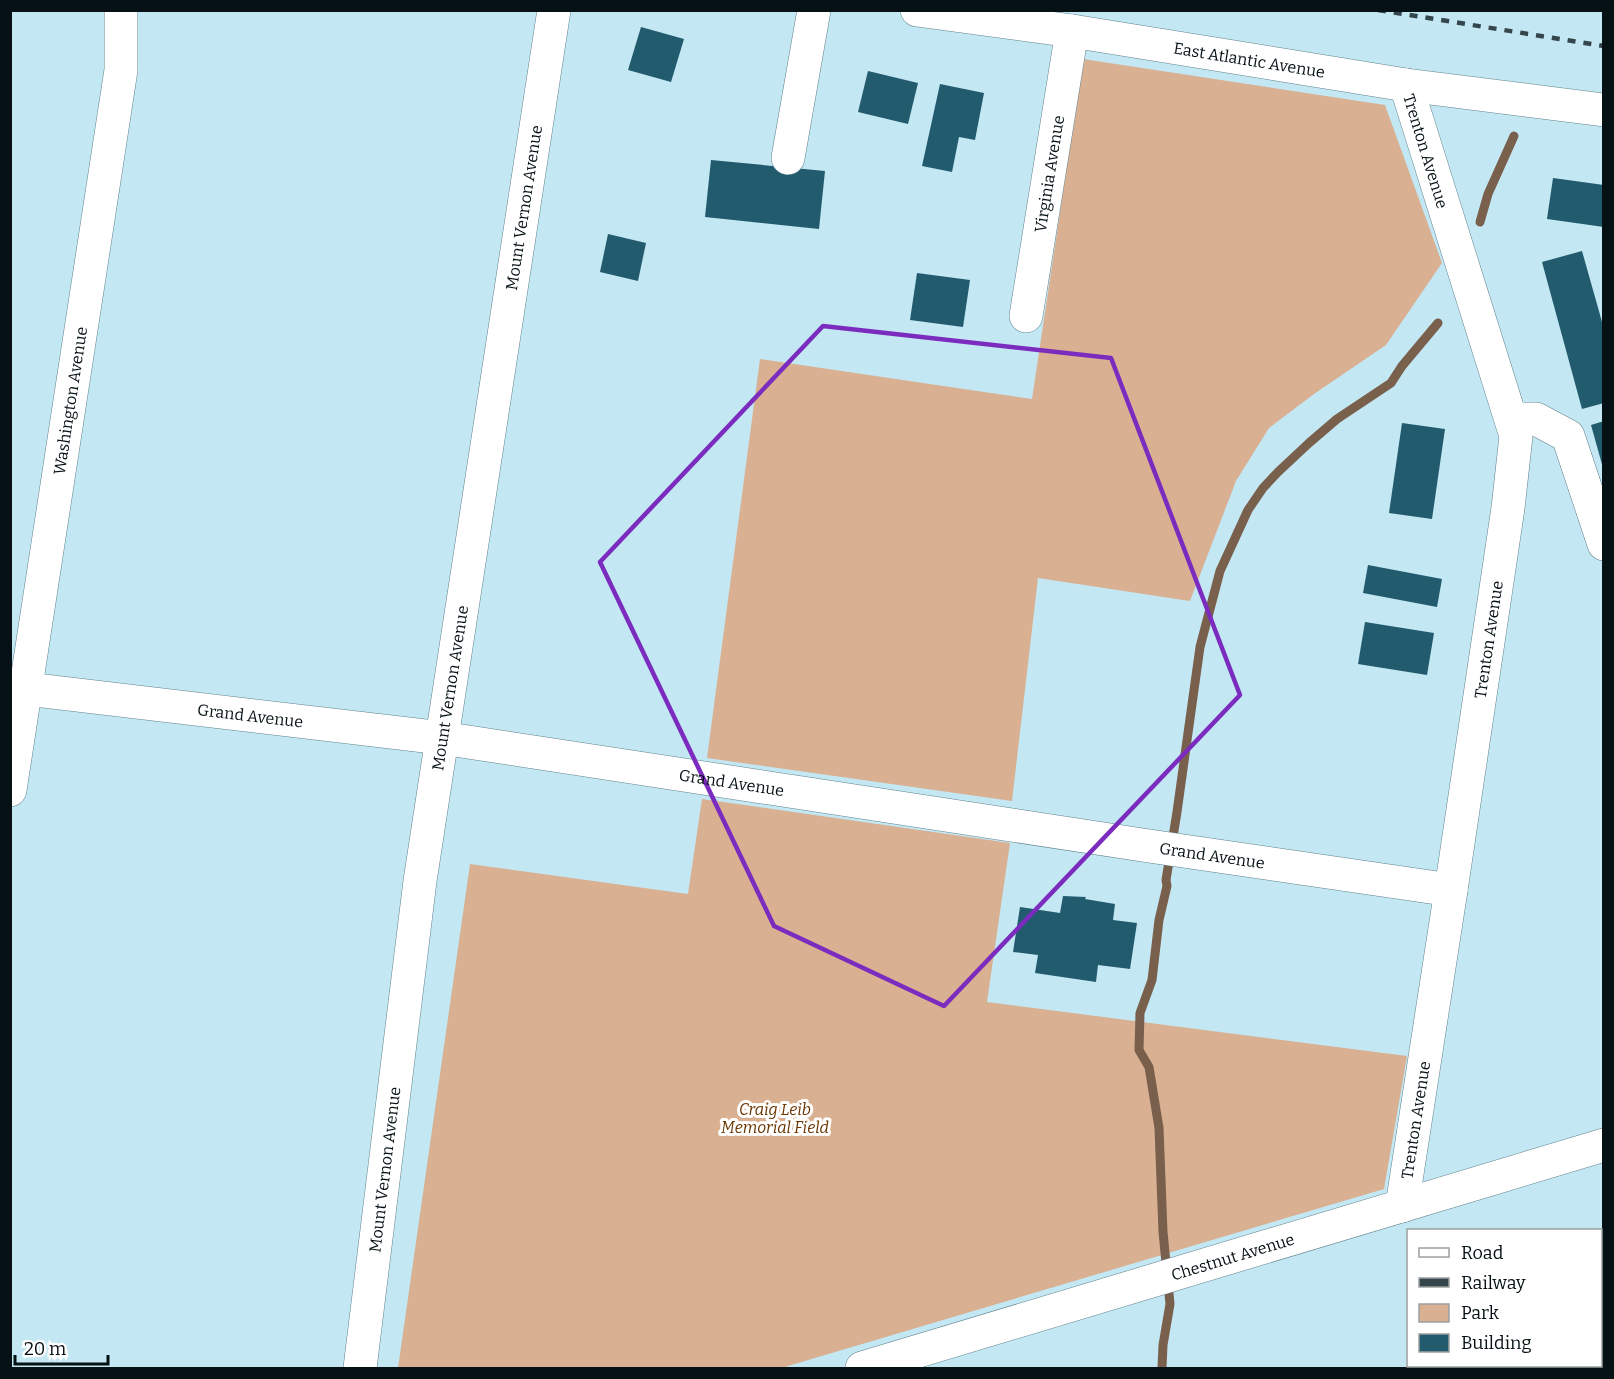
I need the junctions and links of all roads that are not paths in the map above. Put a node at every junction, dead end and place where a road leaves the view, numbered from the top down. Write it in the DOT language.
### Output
graph roads {
  1 [pos="121,10"];
  2 [pos="554,10"];
  3 [pos="814,10"];
  4 [pos="917,10"];
  5 [pos="1072,31"];
  6 [pos="1406,85"];
  7 [pos="1592,108"];
  8 [pos="788,158"];
  9 [pos="1026,316"];
  10 [pos="1511,419"];
  11 [pos="1604,544"];
  12 [pos="18,688"];
  13 [pos="442,738"];
  14 [pos="10,790"];
  15 [pos="1451,891"];
  16 [pos="1604,1145"];
  17 [pos="1402,1206"];
  18 [pos="360,1368"];
  19 [pos="862,1368"];
  1 -- 12 [label="street, Washington Avenue"];
  2 -- 13 [label="street, Mount Vernon Avenue"];
  3 -- 8 [label="street"];
  4 -- 5 [label="street, East Atlantic Avenue"];
  5 -- 6 [label="street, East Atlantic Avenue"];
  5 -- 9 [label="street, Virginia Avenue"];
  6 -- 7 [label="street, East Atlantic Avenue"];
  6 -- 10 [label="street, Trenton Avenue"];
  10 -- 11 [label="street"];
  10 -- 15 [label="street, Trenton Avenue"];
  12 -- 13 [label="street, Grand Avenue"];
  12 -- 14 [label="street, Washington Avenue"];
  13 -- 15 [label="street, Grand Avenue"];
  13 -- 18 [label="street, Mount Vernon Avenue"];
  15 -- 17 [label="street, Trenton Avenue"];
  16 -- 17 [label="street, Chestnut Avenue"];
  17 -- 19 [label="street, Chestnut Avenue"];
}
